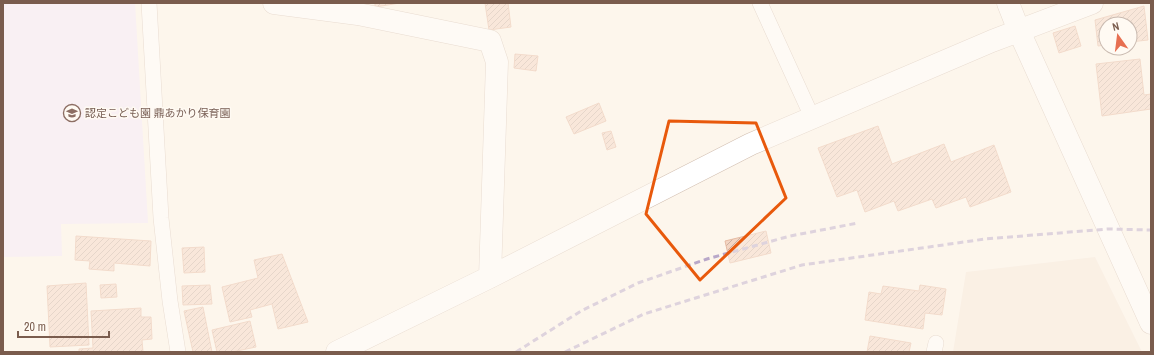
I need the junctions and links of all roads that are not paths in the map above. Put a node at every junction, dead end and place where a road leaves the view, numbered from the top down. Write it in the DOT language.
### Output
graph roads {
  1 [pos="149,3"];
  2 [pos="274,3"];
  3 [pos="760,3"];
  4 [pos="1008,3"];
  5 [pos="1092,3"];
  6 [pos="1019,31"];
  7 [pos="812,118"];
  8 [pos="490,276"];
  9 [pos="1151,323"];
  10 [pos="178,352"];
  11 [pos="337,352"];
  1 -- 10 [label="lane"];
  2 -- 8 [label="street"];
  3 -- 7 [label="lane"];
  4 -- 6 [label="street"];
  5 -- 6 [label="street"];
  6 -- 7 [label="street"];
  6 -- 9 [label="street"];
  7 -- 8 [label="street"];
  8 -- 11 [label="street"];
}
